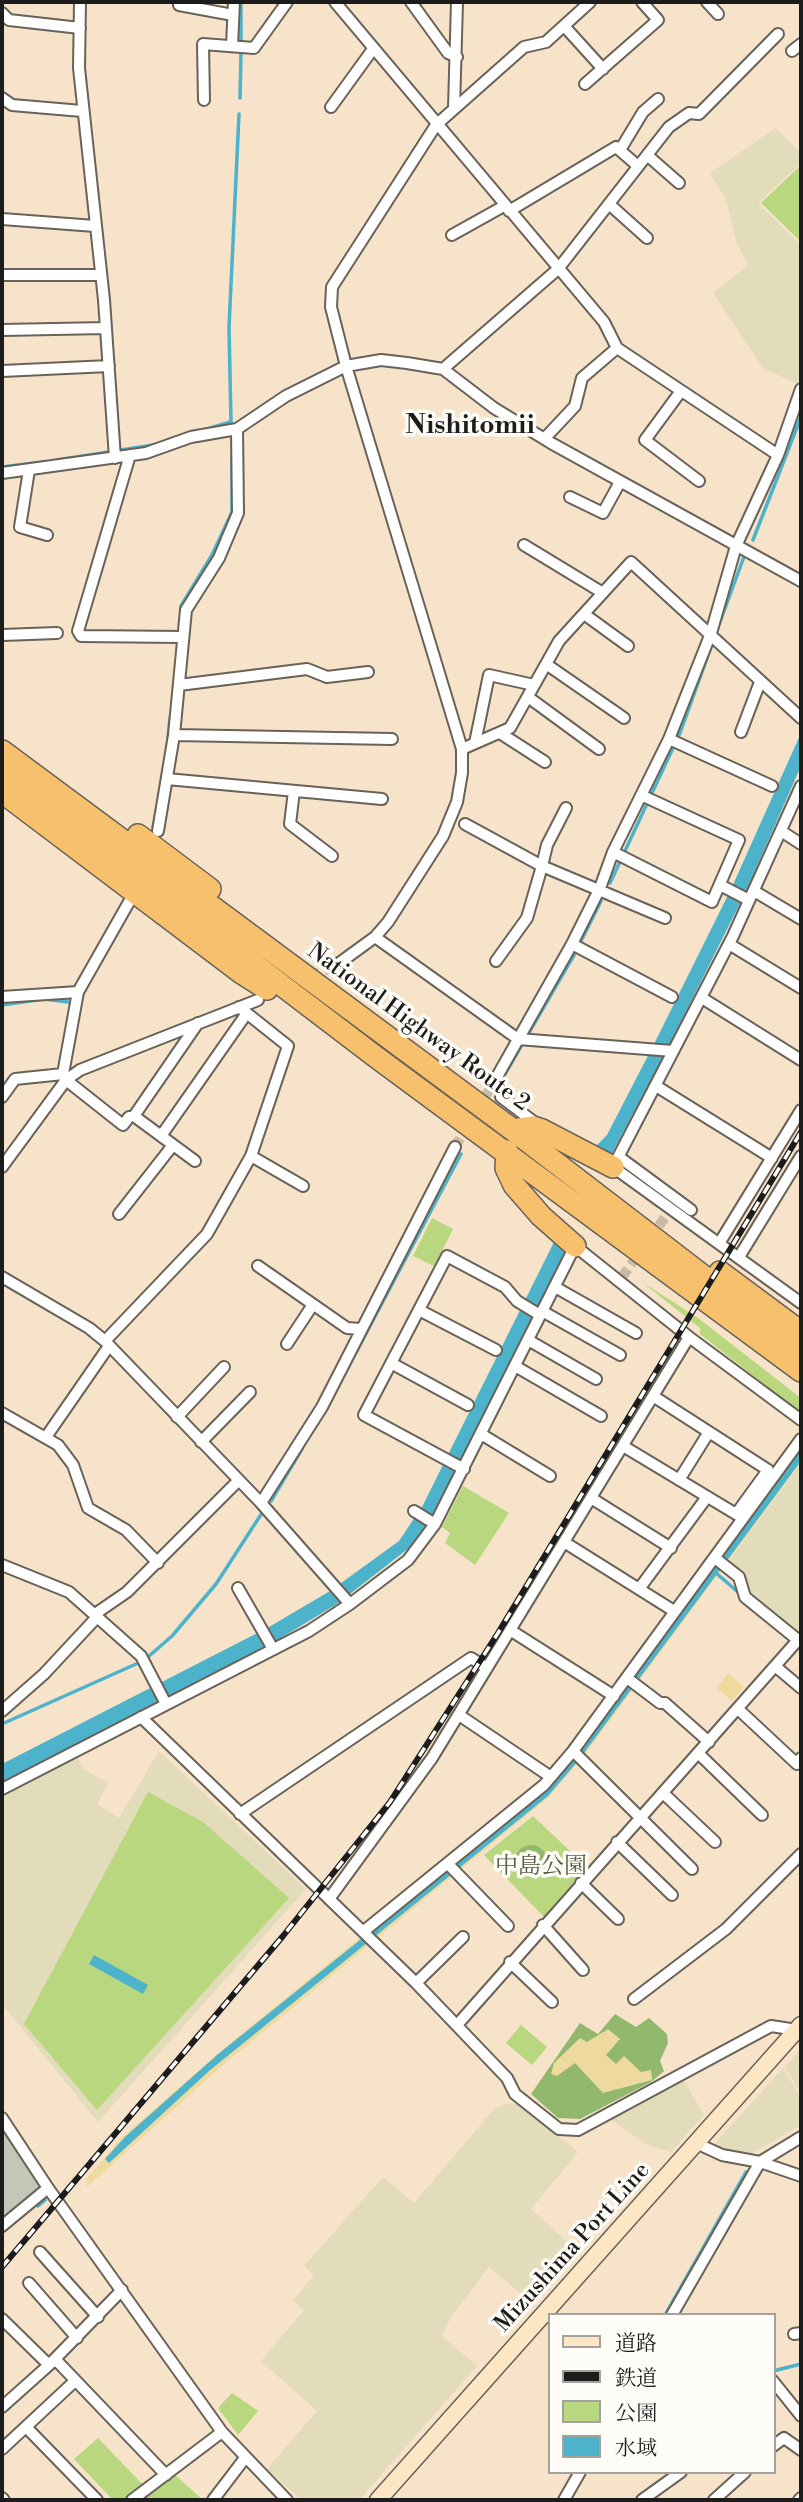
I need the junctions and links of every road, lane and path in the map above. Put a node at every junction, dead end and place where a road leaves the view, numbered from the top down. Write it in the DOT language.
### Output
graph roads {
  1 [pos="80,2"];
  2 [pos="234,2"];
  3 [pos="287,2"];
  4 [pos="335,2"];
  5 [pos="411,2"];
  6 [pos="457,2"];
  7 [pos="571,2"];
  8 [pos="590,2"];
  9 [pos="642,2"];
  10 [pos="707,2"];
  11 [pos="179,5"];
  12 [pos="580,11"];
  13 [pos="2,13"];
  14 [pos="718,14"];
  15 [pos="233,15"];
  16 [pos="565,27"];
  17 [pos="80,28"];
  18 [pos="778,34"];
  19 [pos="232,46"];
  20 [pos="373,49"];
  21 [pos="457,57"];
  22 [pos="603,69"];
  23 [pos="586,84"];
  24 [pos="2,98"];
  25 [pos="658,99"];
  26 [pos="204,100"];
  27 [pos="331,107"];
  28 [pos="454,108"];
  29 [pos="82,111"];
  30 [pos="436,125"];
  31 [pos="620,150"];
  32 [pos="647,155"];
  33 [pos="638,166"];
  34 [pos="679,183"];
  35 [pos="609,204"];
  36 [pos="506,209"];
  37 [pos="2,219"];
  38 [pos="95,226"];
  39 [pos="452,235"];
  40 [pos="647,238"];
  41 [pos="558,269"];
  42 [pos="2,275"];
  43 [pos="101,275"];
  44 [pos="106,328"];
  45 [pos="2,330"];
  46 [pos="617,348"];
  47 [pos="109,366"];
  48 [pos="346,366"];
  49 [pos="443,369"];
  50 [pos="2,371"];
  51 [pos="801,389"];
  52 [pos="681,391"];
  53 [pos="237,429"];
  54 [pos="545,438"];
  55 [pos="130,455"];
  56 [pos="778,455"];
  57 [pos="115,457"];
  58 [pos="29,470"];
  59 [pos="2,473"];
  60 [pos="699,481"];
  61 [pos="620,482"];
  62 [pos="570,497"];
  63 [pos="47,535"];
  64 [pos="524,545"];
  65 [pos="736,547"];
  66 [pos="801,581"];
  67 [pos="603,593"];
  68 [pos="584,614"];
  69 [pos="57,633"];
  70 [pos="711,633"];
  71 [pos="2,635"];
  72 [pos="178,637"];
  73 [pos="628,646"];
  74 [pos="547,664"];
  75 [pos="369,672"];
  76 [pos="760,682"];
  77 [pos="179,685"];
  78 [pos="534,685"];
  79 [pos="528,697"];
  80 [pos="624,718"];
  81 [pos="801,718"];
  82 [pos="741,732"];
  83 [pos="500,733"];
  84 [pos="2,734"];
  85 [pos="174,735"];
  86 [pos="392,738"];
  87 [pos="670,739"];
  88 [pos="475,743"];
  89 [pos="462,749"];
  90 [pos="599,750"];
  91 [pos="2,751"];
  92 [pos="545,762"];
  93 [pos="2,772"];
  94 [pos="167,779"];
  95 [pos="772,786"];
  96 [pos="801,786"];
  97 [pos="294,791"];
  98 [pos="2,792"];
  99 [pos="644,797"];
  100 [pos="382,799"];
  101 [pos="566,808"];
  102 [pos="69,811"];
  103 [pos="465,824"];
  104 [pos="158,831"];
  105 [pos="781,831"];
  106 [pos="801,844"];
  107 [pos="620,855"];
  108 [pos="332,856"];
  109 [pos="542,866"];
  110 [pos="600,888"];
  111 [pos="724,888"];
  112 [pos="749,896"];
  113 [pos="129,902"];
  114 [pos="664,918"];
  115 [pos="801,919"];
  116 [pos="375,937"];
  117 [pos="729,944"];
  118 [pos="572,945"];
  119 [pos="496,961"];
  120 [pos="338,964"];
  121 [pos="317,986"];
  122 [pos="801,988"];
  123 [pos="78,992"];
  124 [pos="2,997"];
  125 [pos="672,997"];
  126 [pos="702,998"];
  127 [pos="258,1000"];
  128 [pos="243,1010"];
  129 [pos="198,1023"];
  130 [pos="522,1040"];
  131 [pos="671,1050"];
  132 [pos="376,1057"];
  133 [pos="801,1060"];
  134 [pos="65,1077"];
  135 [pos="494,1082"];
  136 [pos="656,1086"];
  137 [pos="2,1097"];
  138 [pos="501,1097"];
  139 [pos="801,1110"];
  140 [pos="129,1117"];
  141 [pos="513,1130"];
  142 [pos="542,1130"];
  143 [pos="161,1136"];
  144 [pos="173,1144"];
  145 [pos="455,1147"];
  146 [pos="507,1151"];
  147 [pos="251,1156"];
  148 [pos="772,1158"];
  149 [pos="800,1160"];
  150 [pos="195,1161"];
  151 [pos="616,1162"];
  152 [pos="558,1165"];
  153 [pos="2,1167"];
  154 [pos="303,1186"];
  155 [pos="691,1210"];
  156 [pos="120,1214"];
  157 [pos="720,1242"];
  158 [pos="575,1246"];
  159 [pos="630,1246"];
  160 [pos="740,1256"];
  161 [pos="258,1266"];
  162 [pos="2,1277"];
  163 [pos="555,1287"];
  164 [pos="801,1303"];
  165 [pos="312,1306"];
  166 [pos="419,1310"];
  167 [pos="540,1313"];
  168 [pos="361,1329"];
  169 [pos="758,1329"];
  170 [pos="801,1332"];
  171 [pos="636,1334"];
  172 [pos="689,1337"];
  173 [pos="528,1339"];
  174 [pos="107,1343"];
  175 [pos="287,1344"];
  176 [pos="496,1350"];
  177 [pos="801,1351"];
  178 [pos="620,1355"];
  179 [pos="391,1363"];
  180 [pos="515,1366"];
  181 [pos="224,1367"];
  182 [pos="801,1371"];
  183 [pos="596,1379"];
  184 [pos="801,1388"];
  185 [pos="250,1392"];
  186 [pos="653,1396"];
  187 [pos="468,1405"];
  188 [pos="2,1413"];
  189 [pos="600,1416"];
  190 [pos="177,1417"];
  191 [pos="801,1420"];
  192 [pos="709,1432"];
  193 [pos="481,1434"];
  194 [pos="46,1437"];
  195 [pos="801,1440"];
  196 [pos="201,1442"];
  197 [pos="623,1446"];
  198 [pos="462,1469"];
  199 [pos="550,1476"];
  200 [pos="239,1480"];
  201 [pos="679,1480"];
  202 [pos="706,1497"];
  203 [pos="591,1498"];
  204 [pos="261,1503"];
  205 [pos="416,1512"];
  206 [pos="740,1516"];
  207 [pos="433,1522"];
  208 [pos="564,1542"];
  209 [pos="671,1548"];
  210 [pos="720,1562"];
  211 [pos="158,1563"];
  212 [pos="2,1565"];
  213 [pos="238,1588"];
  214 [pos="639,1589"];
  215 [pos="348,1602"];
  216 [pos="674,1611"];
  217 [pos="97,1615"];
  218 [pos="510,1630"];
  219 [pos="800,1639"];
  220 [pos="272,1647"];
  221 [pos="775,1665"];
  222 [pos="487,1668"];
  223 [pos="631,1681"];
  224 [pos="801,1688"];
  225 [pos="614,1696"];
  226 [pos="165,1702"];
  227 [pos="738,1709"];
  228 [pos="2,1712"];
  229 [pos="459,1715"];
  230 [pos="141,1717"];
  231 [pos="709,1742"];
  232 [pos="577,1754"];
  233 [pos="699,1754"];
  234 [pos="801,1758"];
  235 [pos="551,1777"];
  236 [pos="2,1788"];
  237 [pos="663,1793"];
  238 [pos="240,1814"];
  239 [pos="762,1815"];
  240 [pos="640,1817"];
  241 [pos="617,1842"];
  242 [pos="715,1842"];
  243 [pos="801,1854"];
  244 [pos="451,1868"];
  245 [pos="692,1869"];
  246 [pos="581,1882"];
  247 [pos="672,1895"];
  248 [pos="329,1899"];
  249 [pos="618,1919"];
  250 [pos="543,1925"];
  251 [pos="508,1926"];
  252 [pos="369,1935"];
  253 [pos="463,1937"];
  254 [pos="510,1962"];
  255 [pos="583,1970"];
  256 [pos="416,1983"];
  257 [pos="634,1999"];
  258 [pos="552,2003"];
  259 [pos="457,2025"];
  260 [pos="799,2028"];
  261 [pos="2,2118"];
  262 [pos="801,2137"];
  263 [pos="696,2143"];
  264 [pos="760,2162"];
  265 [pos="801,2176"];
  266 [pos="51,2192"];
  267 [pos="2,2226"];
  268 [pos="40,2252"];
  269 [pos="29,2283"];
  270 [pos="122,2290"];
  271 [pos="673,2313"];
  272 [pos="98,2317"];
  273 [pos="2,2319"];
  274 [pos="76,2338"];
  275 [pos="52,2362"];
  276 [pos="75,2381"];
  277 [pos="775,2384"];
  278 [pos="2,2407"];
  279 [pos="801,2416"];
  280 [pos="26,2427"];
  281 [pos="222,2432"];
  282 [pos="801,2434"];
  283 [pos="775,2445"];
  284 [pos="797,2447"];
  285 [pos="2,2449"];
  286 [pos="245,2458"];
  287 [pos="579,2474"];
  288 [pos="678,2474"];
  289 [pos="743,2474"];
  290 [pos="166,2475"];
  291 [pos="97,2500"];
  292 [pos="132,2500"];
  293 [pos="213,2500"];
  294 [pos="287,2500"];
  295 [pos="378,2500"];
  296 [pos="564,2500"];
  297 [pos="642,2500"];
  298 [pos="714,2500"];
  1 -- 17 [label="street"];
  2 -- 15 [label="street"];
  3 -- 19 [label="street"];
  4 -- 20 [label="street"];
  5 -- 21 [label="street"];
  6 -- 21 [label="street"];
  7 -- 12 [label="street"];
  8 -- 12 [label="street"];
  9 -- 22 [label="street"];
  10 -- 14 [label="street"];
  11 -- 15 [label="street"];
  12 -- 16 [label="street"];
  13 -- 17 [label="street"];
  15 -- 19 [label="street"];
  16 -- 22 [label="street"];
  16 -- 28 [label="street"];
  17 -- 29 [label="street"];
  18 -- 32 [label="street"];
  19 -- 26 [label="street"];
  20 -- 27 [label="street"];
  20 -- 30 [label="street"];
  21 -- 28 [label="street"];
  22 -- 23 [label="street"];
  24 -- 29 [label="street"];
  25 -- 31 [label="street"];
  28 -- 30 [label="street"];
  29 -- 38 [label="street"];
  30 -- 36 [label="street"];
  30 -- 48 [label="street"];
  31 -- 33 [label="street"];
  31 -- 36 [label="street"];
  32 -- 33 [label="street"];
  32 -- 34 [label="street"];
  33 -- 35 [label="street"];
  35 -- 40 [label="street"];
  35 -- 41 [label="street"];
  36 -- 39 [label="street"];
  36 -- 41 [label="street"];
  37 -- 38 [label="street"];
  38 -- 43 [label="street"];
  41 -- 46 [label="street"];
  41 -- 49 [label="street"];
  42 -- 43 [label="street"];
  43 -- 44 [label="street"];
  44 -- 45 [label="street"];
  44 -- 47 [label="street"];
  46 -- 52 [label="street"];
  46 -- 54 [label="street"];
  47 -- 50 [label="street"];
  47 -- 57 [label="street"];
  48 -- 49 [label="street"];
  48 -- 53 [label="street"];
  48 -- 89 [label="street"];
  49 -- 54 [label="street"];
  51 -- 56 [label="street"];
  52 -- 56 [label="street"];
  52 -- 60 [label="street"];
  53 -- 55 [label="street"];
  53 -- 72 [label="street"];
  54 -- 61 [label="street"];
  55 -- 57 [label="street"];
  55 -- 72 [label="street"];
  56 -- 65 [label="street"];
  57 -- 58 [label="street"];
  58 -- 59 [label="street"];
  58 -- 63 [label="street"];
  61 -- 62 [label="street"];
  61 -- 65 [label="street"];
  64 -- 67 [label="street"];
  65 -- 66 [label="street"];
  65 -- 70 [label="street"];
  67 -- 68 [label="street"];
  67 -- 70 [label="street"];
  68 -- 73 [label="street"];
  68 -- 74 [label="street"];
  69 -- 71 [label="street"];
  70 -- 76 [label="street"];
  70 -- 87 [label="street"];
  72 -- 77 [label="street"];
  74 -- 78 [label="street"];
  74 -- 80 [label="street"];
  75 -- 77 [label="street"];
  76 -- 81 [label="street"];
  76 -- 82 [label="street"];
  77 -- 85 [label="street"];
  78 -- 79 [label="street"];
  78 -- 88 [label="street"];
  79 -- 83 [label="street"];
  79 -- 90 [label="street"];
  83 -- 88 [label="street"];
  83 -- 92 [label="street"];
  84 -- 121 [label="highway"];
  85 -- 86 [label="street"];
  85 -- 94 [label="street"];
  87 -- 95 [label="street"];
  87 -- 99 [label="street"];
  88 -- 89 [label="street"];
  89 -- 116 [label="street"];
  91 -- 102 [label="highway, National Highway Route 2"];
  93 -- 102 [label="highway, National Highway Route 2"];
  94 -- 97 [label="street"];
  94 -- 104 [label="street"];
  96 -- 105 [label="street"];
  97 -- 100 [label="street"];
  97 -- 108 [label="street"];
  98 -- 132 [label="highway"];
  99 -- 107 [label="street"];
  99 -- 111 [label="street"];
  101 -- 109 [label="street"];
  102 -- 121 [label="highway, National Highway Route 2"];
  102 -- 132 [label="highway, National Highway Route 2"];
  103 -- 109 [label="street"];
  105 -- 106 [label="street"];
  105 -- 112 [label="street"];
  107 -- 110 [label="street"];
  107 -- 111 [label="street"];
  109 -- 110 [label="street"];
  109 -- 119 [label="street"];
  110 -- 114 [label="street"];
  110 -- 118 [label="street"];
  111 -- 112 [label="street"];
  112 -- 115 [label="street"];
  112 -- 117 [label="street"];
  113 -- 123 [label="street"];
  116 -- 120 [label="street"];
  116 -- 130 [label="street"];
  117 -- 122 [label="street"];
  117 -- 126 [label="street"];
  118 -- 125 [label="street"];
  118 -- 130 [label="street"];
  121 -- 141 [label="highway, National Highway Route 2"];
  123 -- 124 [label="street"];
  123 -- 134 [label="street"];
  126 -- 131 [label="street"];
  126 -- 133 [label="street"];
  127 -- 128 [label="street"];
  128 -- 129 [label="street"];
  128 -- 143 [label="street"];
  128 -- 147 [label="street"];
  129 -- 134 [label="street"];
  129 -- 143 [label="street"];
  130 -- 131 [label="street"];
  130 -- 135 [label="street"];
  131 -- 136 [label="street"];
  132 -- 146 [label="highway, National Highway Route 2"];
  134 -- 137 [label="street"];
  134 -- 140 [label="street"];
  134 -- 153 [label="street"];
  136 -- 148 [label="street"];
  136 -- 151 [label="street"];
  138 -- 142 [label="street"];
  139 -- 148 [label="street"];
  141 -- 142 [label="highway"];
  141 -- 152 [label="highway, National Highway Route 2"];
  142 -- 151 [label="highway"];
  143 -- 144 [label="street"];
  144 -- 150 [label="street"];
  144 -- 156 [label="street"];
  145 -- 168 [label="street"];
  146 -- 158 [label="highway"];
  146 -- 159 [label="highway, National Highway Route 2"];
  147 -- 154 [label="street"];
  147 -- 174 [label="street"];
  148 -- 157 [label="street"];
  149 -- 160 [label="street"];
  151 -- 155 [label="street"];
  151 -- 157 [label="street"];
  152 -- 169 [label="highway, National Highway Route 2"];
  152 -- 170 [label="highway"];
  157 -- 160 [label="street"];
  158 -- 163 [label="street"];
  158 -- 172 [label="street"];
  159 -- 169 [label="highway, National Highway Route 2"];
  159 -- 184 [label="highway"];
  160 -- 164 [label="street"];
  161 -- 165 [label="street"];
  162 -- 174 [label="street"];
  163 -- 167 [label="street"];
  163 -- 171 [label="street"];
  165 -- 168 [label="street"];
  165 -- 175 [label="street"];
  166 -- 167 [label="street"];
  166 -- 176 [label="street"];
  166 -- 179 [label="street"];
  167 -- 173 [label="street"];
  167 -- 178 [label="street"];
  168 -- 204 [label="street"];
  169 -- 177 [label="highway, National Highway Route 2"];
  169 -- 182 [label="highway, National Highway Route 2"];
  172 -- 186 [label="street"];
  172 -- 191 [label="street"];
  173 -- 180 [label="street"];
  173 -- 183 [label="street"];
  174 -- 190 [label="street"];
  174 -- 194 [label="street"];
  179 -- 187 [label="street"];
  179 -- 198 [label="street"];
  180 -- 189 [label="street"];
  180 -- 193 [label="street"];
  181 -- 190 [label="street"];
  185 -- 196 [label="street"];
  186 -- 192 [label="street"];
  186 -- 197 [label="street"];
  188 -- 194 [label="street"];
  190 -- 196 [label="street"];
  192 -- 201 [label="street"];
  192 -- 206 [label="street"];
  193 -- 198 [label="street"];
  193 -- 199 [label="street"];
  194 -- 211 [label="street"];
  195 -- 206 [label="street"];
  196 -- 200 [label="street"];
  197 -- 201 [label="street"];
  197 -- 203 [label="street"];
  198 -- 207 [label="street"];
  200 -- 204 [label="street"];
  200 -- 211 [label="street"];
  201 -- 202 [label="street"];
  202 -- 206 [label="street"];
  202 -- 209 [label="street"];
  203 -- 208 [label="street"];
  203 -- 209 [label="street"];
  204 -- 215 [label="street"];
  205 -- 207 [label="street"];
  206 -- 210 [label="street"];
  207 -- 215 [label="street"];
  208 -- 214 [label="street"];
  208 -- 218 [label="street"];
  209 -- 214 [label="street"];
  210 -- 216 [label="street"];
  210 -- 219 [label="street"];
  211 -- 217 [label="street"];
  212 -- 217 [label="street"];
  213 -- 220 [label="street"];
  214 -- 216 [label="street"];
  215 -- 220 [label="street"];
  216 -- 223 [label="street"];
  217 -- 226 [label="street"];
  217 -- 228 [label="street"];
  218 -- 222 [label="street"];
  218 -- 225 [label="street"];
  219 -- 221 [label="street"];
  220 -- 226 [label="street"];
  221 -- 224 [label="street"];
  221 -- 227 [label="street"];
  222 -- 229 [label="street"];
  222 -- 238 [label="street"];
  223 -- 225 [label="street"];
  223 -- 231 [label="street"];
  225 -- 232 [label="street"];
  226 -- 230 [label="street"];
  227 -- 231 [label="street"];
  227 -- 234 [label="street"];
  229 -- 235 [label="street"];
  229 -- 248 [label="street"];
  230 -- 236 [label="street"];
  230 -- 238 [label="street"];
  231 -- 233 [label="street"];
  232 -- 235 [label="street"];
  232 -- 240 [label="street"];
  233 -- 237 [label="street"];
  233 -- 239 [label="street"];
  235 -- 244 [label="street"];
  237 -- 240 [label="street"];
  237 -- 242 [label="street"];
  238 -- 248 [label="street"];
  240 -- 241 [label="street"];
  240 -- 245 [label="street"];
  241 -- 246 [label="street"];
  241 -- 247 [label="street"];
  243 -- 257 [label="street"];
  244 -- 251 [label="street"];
  244 -- 252 [label="street"];
  246 -- 249 [label="street"];
  246 -- 250 [label="street"];
  248 -- 252 [label="street"];
  250 -- 254 [label="street"];
  250 -- 255 [label="street"];
  252 -- 256 [label="street"];
  253 -- 256 [label="street"];
  254 -- 258 [label="street"];
  254 -- 259 [label="street"];
  256 -- 259 [label="street"];
  259 -- 260 [label="street"];
  260 -- 263 [label="main road, Mizushima Port Line"];
  261 -- 266 [label="street"];
  262 -- 264 [label="street"];
  263 -- 264 [label="street"];
  263 -- 295 [label="main road, Mizushima Port Line"];
  264 -- 265 [label="street"];
  264 -- 271 [label="street"];
  266 -- 267 [label="street"];
  266 -- 270 [label="street"];
  268 -- 272 [label="street"];
  269 -- 274 [label="street"];
  270 -- 272 [label="street"];
  270 -- 281 [label="street"];
  272 -- 274 [label="street"];
  273 -- 275 [label="street"];
  274 -- 275 [label="street"];
  275 -- 276 [label="street"];
  275 -- 278 [label="street"];
  276 -- 280 [label="street"];
  276 -- 290 [label="street"];
  277 -- 279 [label="street"];
  280 -- 285 [label="street"];
  280 -- 291 [label="street"];
  281 -- 286 [label="street"];
  281 -- 290 [label="street"];
  282 -- 284 [label="street"];
  283 -- 284 [label="street"];
  286 -- 293 [label="street"];
  286 -- 294 [label="street"];
  287 -- 296 [label="street"];
  288 -- 297 [label="street"];
  289 -- 298 [label="street"];
  290 -- 292 [label="street"];
}
